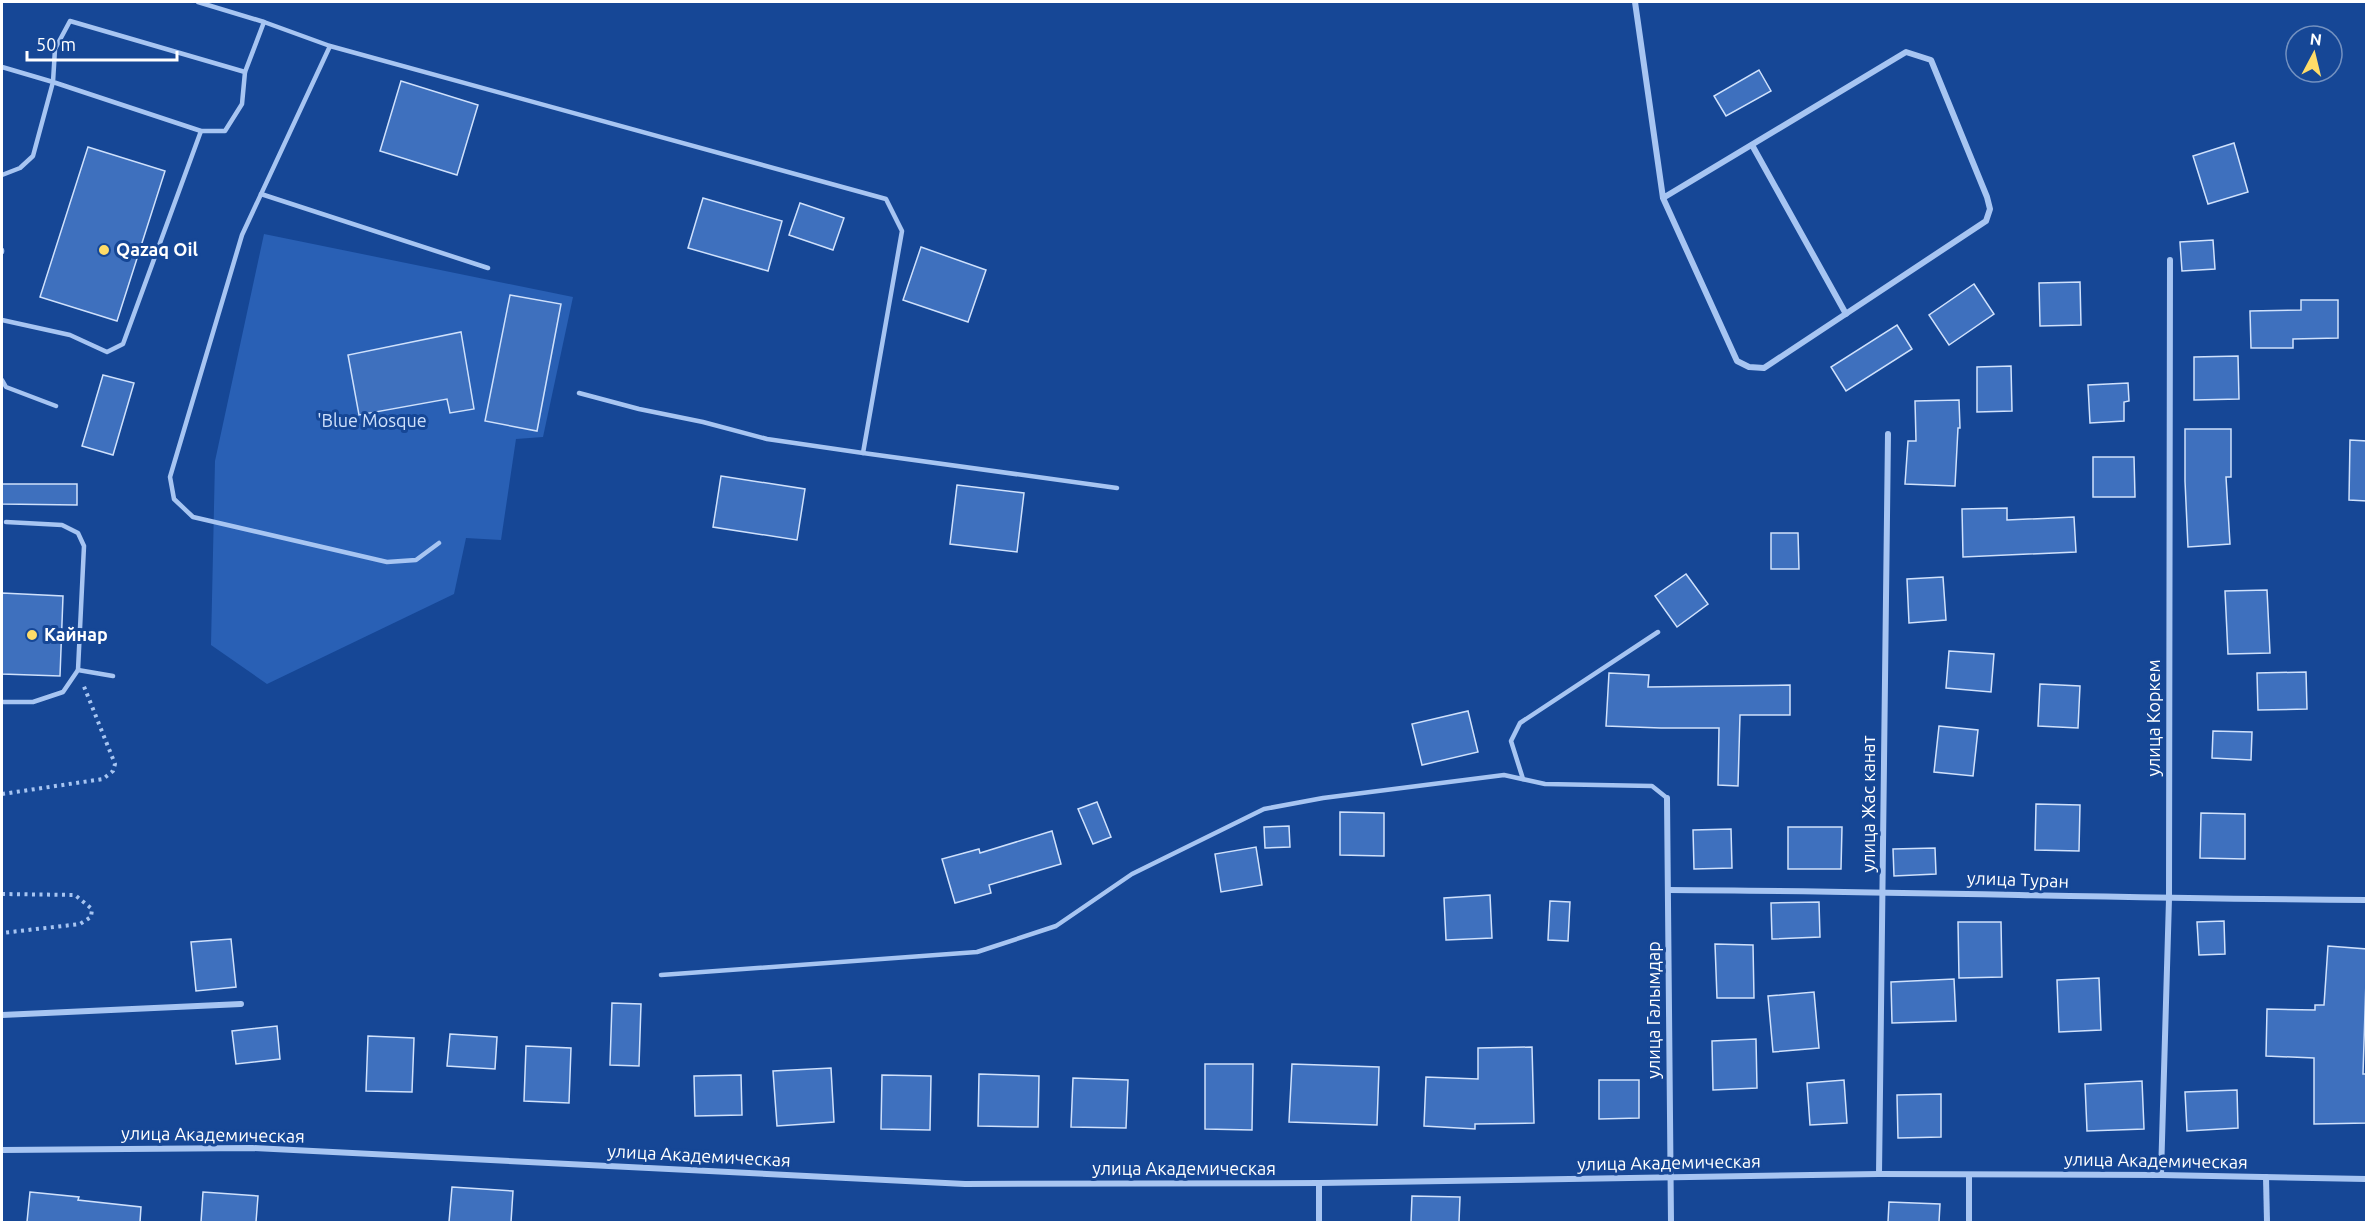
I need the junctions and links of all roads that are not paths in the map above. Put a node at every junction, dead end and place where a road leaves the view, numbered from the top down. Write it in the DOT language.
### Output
graph roads {
  1 [pos="198,2"];
  2 [pos="1635,2"];
  3 [pos="264,22"];
  4 [pos="330,46"];
  5 [pos="2,67"];
  6 [pos="244,72"];
  7 [pos="54,82"];
  8 [pos="201,131"];
  9 [pos="1752,145"];
  10 [pos="2,175"];
  11 [pos="261,194"];
  12 [pos="1663,198"];
  13 [pos="2170,261"];
  14 [pos="488,268"];
  15 [pos="1846,314"];
  16 [pos="2,320"];
  17 [pos="2,380"];
  18 [pos="579,393"];
  19 [pos="56,406"];
  20 [pos="1888,434"];
  21 [pos="863,453"];
  22 [pos="1117,488"];
  23 [pos="6,522"];
  24 [pos="439,543"];
  25 [pos="1658,632"];
  26 [pos="78,670"];
  27 [pos="113,676"];
  28 [pos="2,702"];
  29 [pos="1523,779"];
  30 [pos="1667,798"];
  31 [pos="1669,890"];
  32 [pos="1883,891"];
  33 [pos="2169,899"];
  34 [pos="2367,900"];
  35 [pos="661,975"];
  36 [pos="241,1004"];
  37 [pos="2,1015"];
  38 [pos="2,1150"];
  39 [pos="1879,1174"];
  40 [pos="1969,1175"];
  41 [pos="2161,1175"];
  42 [pos="2266,1177"];
  43 [pos="1670,1178"];
  44 [pos="2367,1179"];
  45 [pos="1319,1183"];
  46 [pos="1319,1222"];
  47 [pos="1671,1222"];
  48 [pos="1969,1222"];
  49 [pos="2267,1222"];
  1 -- 3 [label="lane"];
  2 -- 12 [label="street"];
  3 -- 4 [label="lane"];
  3 -- 6 [label="lane"];
  4 -- 11 [label="lane"];
  4 -- 21 [label="lane"];
  5 -- 7 [label="lane"];
  6 -- 7 [label="lane"];
  6 -- 8 [label="lane"];
  7 -- 8 [label="lane"];
  7 -- 10 [label="lane"];
  8 -- 16 [label="lane"];
  9 -- 12 [label="street"];
  9 -- 15 [label="street"];
  9 -- 15 [label="street"];
  11 -- 14 [label="lane"];
  11 -- 24 [label="lane"];
  12 -- 15 [label="street"];
  13 -- 33 [label="street, улица Коркем"];
  17 -- 19 [label="lane"];
  18 -- 21 [label="lane"];
  20 -- 32 [label="street, улица Жас канат"];
  21 -- 22 [label="lane"];
  23 -- 26 [label="lane"];
  25 -- 29 [label="lane"];
  26 -- 27 [label="lane"];
  26 -- 28 [label="lane"];
  29 -- 30 [label="lane"];
  29 -- 35 [label="lane"];
  30 -- 31 [label="street, улица Галымдар"];
  31 -- 32 [label="street, улица Туран"];
  31 -- 43 [label="street, улица Галымдар"];
  32 -- 33 [label="street, улица Туран"];
  32 -- 39 [label="street, улица Жас канат"];
  33 -- 34 [label="street, улица Туран"];
  33 -- 41 [label="street, улица Коркем"];
  36 -- 37 [label="street"];
  38 -- 45 [label="street, улица Академическая"];
  39 -- 40 [label="street, улица Академическая"];
  39 -- 43 [label="street, улица Академическая"];
  40 -- 41 [label="street, улица Академическая"];
  40 -- 48 [label="street"];
  41 -- 42 [label="street, улица Академическая"];
  42 -- 44 [label="street, улица Академическая"];
  42 -- 49 [label="street"];
  43 -- 45 [label="street, улица Академическая"];
  43 -- 47 [label="street, улица Галымдар"];
  45 -- 46 [label="street"];
}
